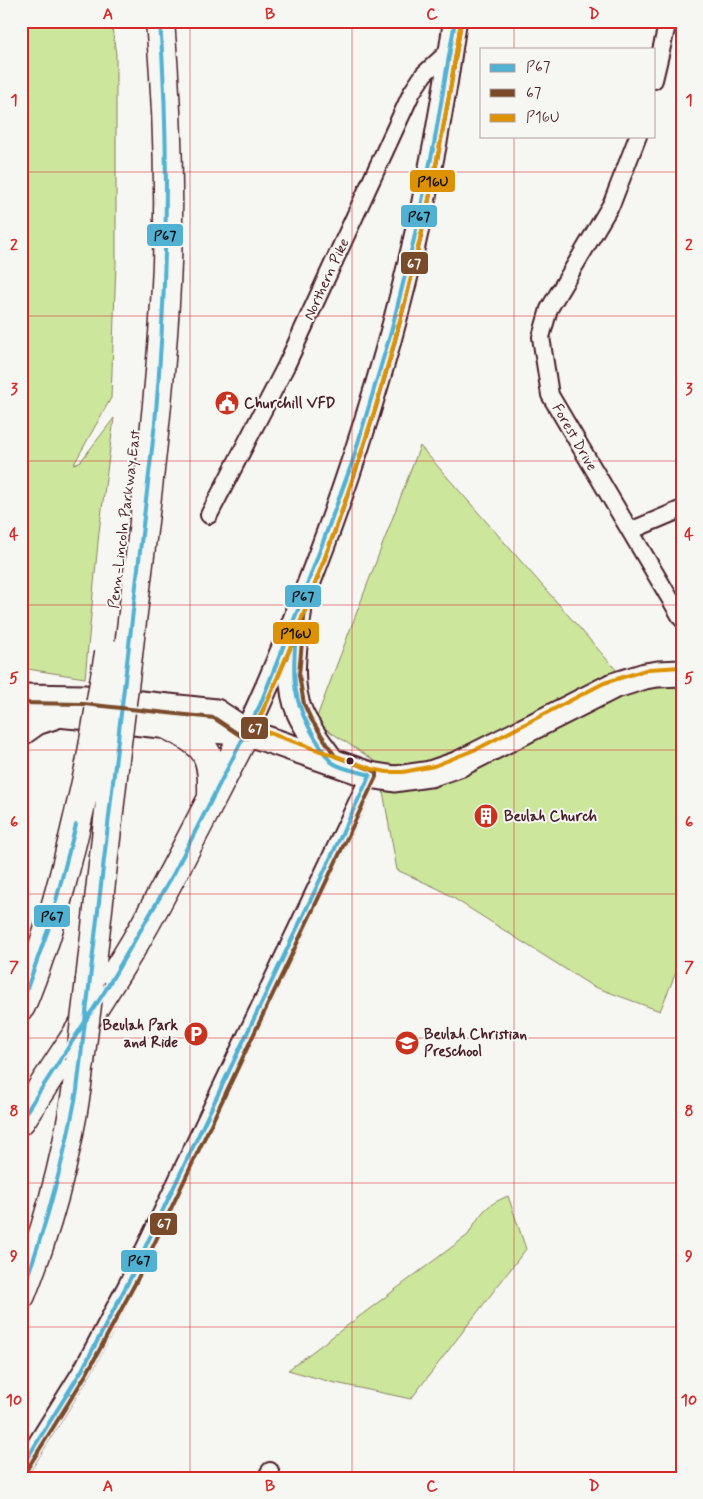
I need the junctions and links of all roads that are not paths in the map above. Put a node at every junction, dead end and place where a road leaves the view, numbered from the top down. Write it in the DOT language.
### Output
graph roads {
  1 [pos="141,21"];
  2 [pos="160,21"];
  3 [pos="455,21"];
  4 [pos="668,21"];
  5 [pos="451,49"];
  6 [pos="656,72"];
  7 [pos="637,138"];
  8 [pos="682,509"];
  9 [pos="209,515"];
  10 [pos="630,531"];
  11 [pos="299,607"];
  12 [pos="682,618"];
  13 [pos="118,654"];
  14 [pos="682,674"];
  15 [pos="21,697"];
  16 [pos="21,712"];
  17 [pos="65,715"];
  18 [pos="167,725"];
  19 [pos="246,732"];
  20 [pos="21,736"];
  21 [pos="332,762"];
  22 [pos="102,766"];
  23 [pos="370,775"];
  24 [pos="212,801"];
  25 [pos="21,1006"];
  26 [pos="21,1120"];
  27 [pos="21,1295"];
  28 [pos="21,1468"];
  1 -- 13 [label="highway, Penn-Lincoln Parkway East"];
  2 -- 13 [label="highway, Penn-Lincoln Parkway East"];
  3 -- 5 [label="main road"];
  4 -- 6 [label="street"];
  5 -- 9 [label="street, Northern Pike"];
  5 -- 11 [label="main road"];
  7 -- 10 [label="street, Forest Drive"];
  8 -- 10 [label="street"];
  10 -- 12 [label="street, Forest Drive"];
  11 -- 19 [label="main road"];
  11 -- 21 [label="main road"];
  13 -- 22 [label="highway, Penn-Lincoln Parkway East, bridge"];
  14 -- 23 [label="main road"];
  15 -- 19 [label="main road"];
  16 -- 17 [label="main road"];
  17 -- 18 [label="main road"];
  17 -- 20 [label="street"];
  18 -- 19 [label="main road"];
  18 -- 24 [label="highway"];
  19 -- 21 [label="main road"];
  19 -- 24 [label="highway"];
  21 -- 23 [label="main road"];
  22 -- 25 [label="highway, Penn-Lincoln Parkway East"];
  22 -- 27 [label="highway, Penn-Lincoln Parkway East, bridge"];
  23 -- 28 [label="street"];
  24 -- 26 [label="highway"];
}
